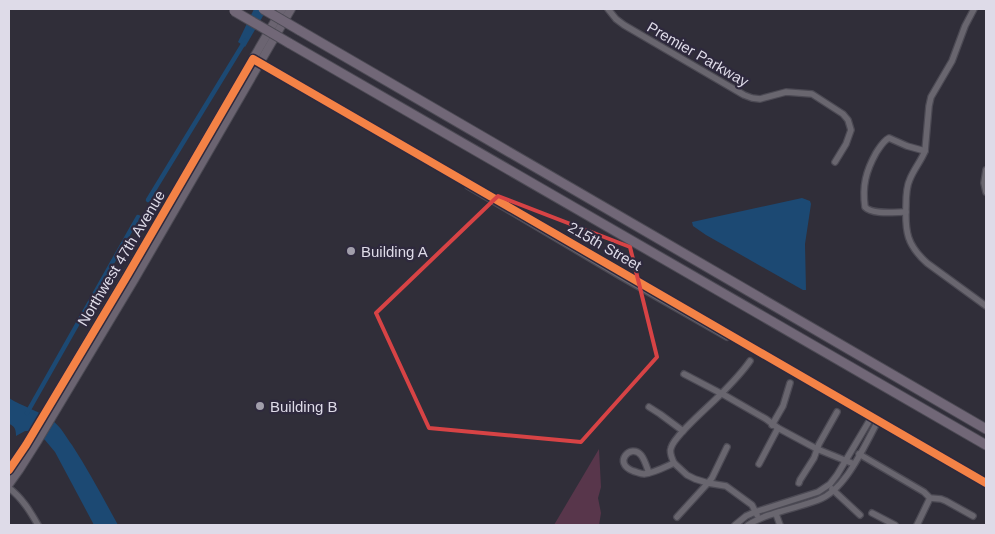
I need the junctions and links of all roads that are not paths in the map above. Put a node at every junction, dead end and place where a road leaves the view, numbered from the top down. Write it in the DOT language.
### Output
graph roads {
  1 [pos="263,9"];
  2 [pos="282,9"];
  3 [pos="291,9"];
  4 [pos="608,9"];
  5 [pos="974,9"];
  6 [pos="232,10"];
  7 [pos="256,60"];
  8 [pos="925,151"];
  9 [pos="835,162"];
  10 [pos="986,170"];
  11 [pos="986,192"];
  12 [pos="906,212"];
  13 [pos="986,306"];
  14 [pos="750,362"];
  15 [pos="684,374"];
  16 [pos="790,383"];
  17 [pos="721,394"];
  18 [pos="649,408"];
  19 [pos="837,412"];
  20 [pos="871,418"];
  21 [pos="878,421"];
  22 [pos="775,426"];
  23 [pos="986,429"];
  24 [pos="683,431"];
  25 [pos="35,438"];
  26 [pos="986,445"];
  27 [pos="726,447"];
  28 [pos="817,449"];
  29 [pos="859,454"];
  30 [pos="846,460"];
  31 [pos="674,463"];
  32 [pos="759,464"];
  33 [pos="854,464"];
  34 [pos="9,470"];
  35 [pos="649,473"];
  36 [pos="708,483"];
  37 [pos="799,483"];
  38 [pos="986,483"];
  39 [pos="9,484"];
  40 [pos="828,485"];
  41 [pos="9,488"];
  42 [pos="834,492"];
  43 [pos="930,498"];
  44 [pos="755,512"];
  45 [pos="872,512"];
  46 [pos="776,514"];
  47 [pos="860,515"];
  48 [pos="973,516"];
  49 [pos="678,517"];
  50 [pos="759,519"];
  51 [pos="38,525"];
  52 [pos="735,525"];
  53 [pos="748,525"];
  54 [pos="780,525"];
  55 [pos="895,525"];
  56 [pos="917,525"];
  1 -- 23 [label="highway, bridge"];
  2 -- 7 [label="main road"];
  3 -- 7 [label="main road"];
  4 -- 9 [label="street, Premier Parkway"];
  5 -- 8 [label="street"];
  6 -- 26 [label="highway, bridge"];
  7 -- 20 [label="street, 215th Street"];
  7 -- 25 [label="main road, Northwest 47th Avenue"];
  8 -- 12 [label="street"];
  8 -- 12 [label="street"];
  10 -- 11 [label="street"];
  12 -- 13 [label="street"];
  14 -- 17 [label="street"];
  15 -- 17 [label="street"];
  16 -- 22 [label="street"];
  17 -- 22 [label="street"];
  17 -- 24 [label="street"];
  18 -- 24 [label="street"];
  19 -- 28 [label="street"];
  20 -- 21 [label="street, 215th Street"];
  20 -- 30 [label="street"];
  21 -- 29 [label="street"];
  21 -- 38 [label="street, 215th Street"];
  22 -- 28 [label="street"];
  22 -- 32 [label="street"];
  24 -- 31 [label="street"];
  25 -- 34 [label="main road, Northwest 47th Avenue"];
  25 -- 39 [label="main road, Northwest 47th Avenue"];
  27 -- 36 [label="street"];
  28 -- 30 [label="street"];
  28 -- 37 [label="street"];
  29 -- 33 [label="street"];
  29 -- 43 [label="street"];
  30 -- 33 [label="street"];
  30 -- 40 [label="street"];
  31 -- 35 [label="street"];
  31 -- 36 [label="street"];
  33 -- 42 [label="street"];
  35 -- 35 [label="street"];
  36 -- 44 [label="street"];
  36 -- 49 [label="street"];
  40 -- 42 [label="street"];
  40 -- 44 [label="street"];
  41 -- 51 [label="street"];
  42 -- 46 [label="street"];
  42 -- 47 [label="street"];
  43 -- 48 [label="street"];
  43 -- 56 [label="street"];
  44 -- 50 [label="street"];
  44 -- 52 [label="street"];
  45 -- 55 [label="street"];
  46 -- 50 [label="street"];
  46 -- 54 [label="street"];
  50 -- 53 [label="street"];
}
